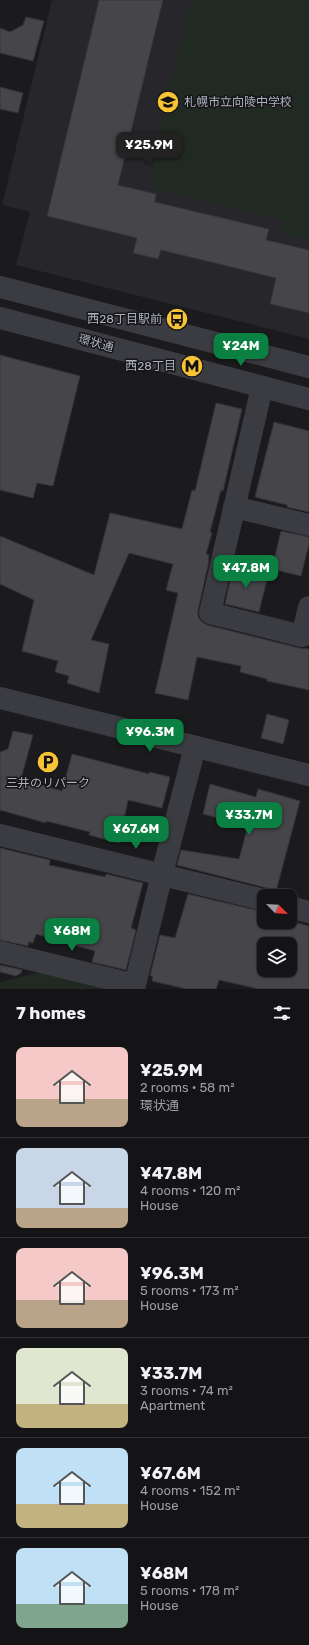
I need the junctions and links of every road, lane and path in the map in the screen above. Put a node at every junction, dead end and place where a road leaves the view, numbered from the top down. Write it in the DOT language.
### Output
graph roads {
  1 [pos="0,287"];
  2 [pos="0,318"];
  3 [pos="309,367"];
  4 [pos="262,387"];
  5 [pos="309,399"];
  6 [pos="234,507"];
  7 [pos="309,525"];
  8 [pos="309,607"];
  9 [pos="0,698"];
  10 [pos="195,747"];
  11 [pos="309,775"];
  12 [pos="0,835"];
  13 [pos="162,874"];
  14 [pos="257,898"];
  15 [pos="297,909"];
  16 [pos="309,912"];
  17 [pos="0,952"];
  18 [pos="135,987"];
  1 -- 3 [label="street"];
  2 -- 4 [label="street, 環状通"];
  4 -- 5 [label="street, 環状通"];
  4 -- 6 [label="street"];
  6 -- 7 [label="street"];
  6 -- 8 [label="street"];
  9 -- 10 [label="street"];
  10 -- 11 [label="street"];
  10 -- 13 [label="street"];
  12 -- 13 [label="street"];
  13 -- 14 [label="street"];
  13 -- 18 [label="street"];
  15 -- 16 [label="street"];
  17 -- 18 [label="street"];
}
